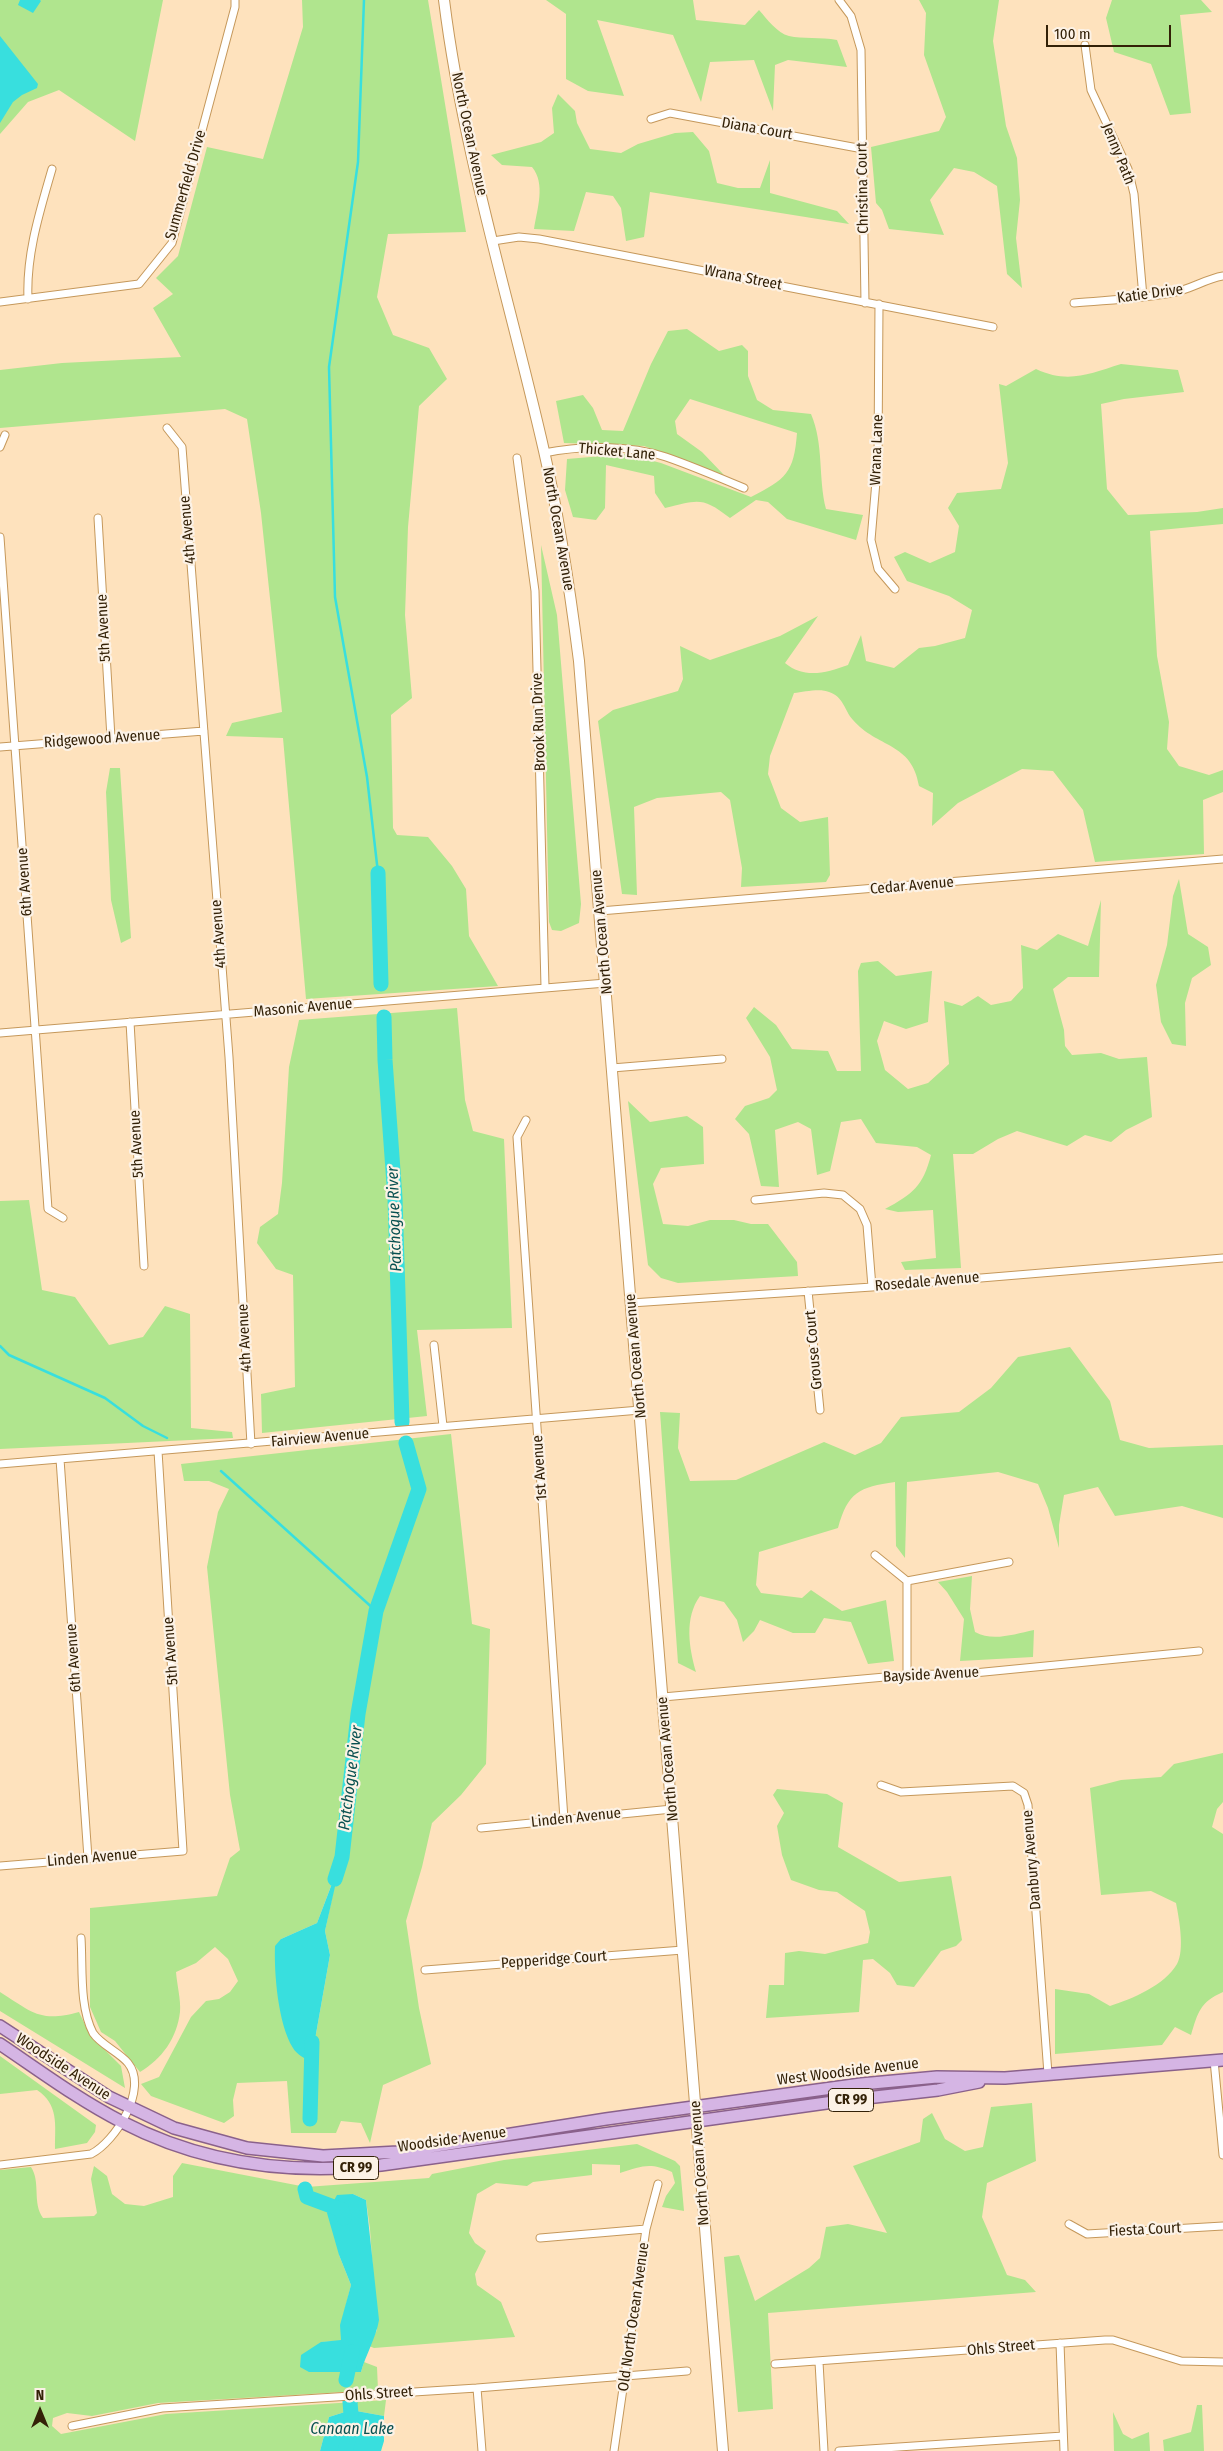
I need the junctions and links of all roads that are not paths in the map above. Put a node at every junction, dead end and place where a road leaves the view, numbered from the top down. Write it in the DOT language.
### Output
graph roads {
  1 [pos="235,0"];
  2 [pos="444,0"];
  3 [pos="838,0"];
  4 [pos="1085,44"];
  5 [pos="651,119"];
  6 [pos="863,149"];
  7 [pos="52,169"];
  8 [pos="493,241"];
  9 [pos="1223,276"];
  10 [pos="1143,296"];
  11 [pos="28,299"];
  12 [pos="0,302"];
  13 [pos="865,302"];
  14 [pos="1074,303"];
  15 [pos="879,304"];
  16 [pos="993,327"];
  17 [pos="167,428"];
  18 [pos="4,435"];
  19 [pos="0,447"];
  20 [pos="544,453"];
  21 [pos="517,458"];
  22 [pos="744,488"];
  23 [pos="98,518"];
  24 [pos="0,537"];
  25 [pos="895,589"];
  26 [pos="204,731"];
  27 [pos="111,738"];
  28 [pos="15,746"];
  29 [pos="0,747"];
  30 [pos="1223,859"];
  31 [pos="600,911"];
  32 [pos="606,983"];
  33 [pos="545,987"];
  34 [pos="225,1014"];
  35 [pos="130,1022"];
  36 [pos="36,1030"];
  37 [pos="0,1032"];
  38 [pos="722,1059"];
  39 [pos="612,1068"];
  40 [pos="526,1120"];
  41 [pos="754,1200"];
  42 [pos="63,1218"];
  43 [pos="1223,1258"];
  44 [pos="144,1266"];
  45 [pos="872,1287"];
  46 [pos="808,1291"];
  47 [pos="632,1303"];
  48 [pos="434,1345"];
  49 [pos="640,1410"];
  50 [pos="820,1410"];
  51 [pos="536,1418"];
  52 [pos="443,1426"];
  53 [pos="252,1444"];
  54 [pos="158,1451"];
  55 [pos="60,1459"];
  56 [pos="0,1464"];
  57 [pos="875,1555"];
  58 [pos="1009,1562"];
  59 [pos="907,1581"];
  60 [pos="1199,1651"];
  61 [pos="907,1675"];
  62 [pos="663,1697"];
  63 [pos="881,1785"];
  64 [pos="672,1808"];
  65 [pos="564,1819"];
  66 [pos="480,1828"];
  67 [pos="183,1851"];
  68 [pos="88,1858"];
  69 [pos="0,1866"];
  70 [pos="81,1938"];
  71 [pos="683,1950"];
  72 [pos="425,1970"];
  73 [pos="0,2026"];
  74 [pos="0,2044"];
  75 [pos="1220,2059"];
  76 [pos="1048,2074"];
  77 [pos="1005,2078"];
  78 [pos="696,2106"];
  79 [pos="125,2115"];
  80 [pos="697,2122"];
  81 [pos="1223,2155"];
  82 [pos="0,2165"];
  83 [pos="658,2184"];
  84 [pos="1069,2224"];
  85 [pos="1223,2226"];
  86 [pos="646,2229"];
  87 [pos="540,2238"];
  88 [pos="1060,2343"];
  89 [pos="819,2362"];
  90 [pos="1223,2362"];
  91 [pos="775,2364"];
  92 [pos="687,2371"];
  93 [pos="626,2376"];
  94 [pos="477,2388"];
  95 [pos="72,2426"];
  96 [pos="1063,2436"];
  97 [pos="482,2451"];
  98 [pos="614,2451"];
  99 [pos="723,2451"];
  100 [pos="824,2451"];
  101 [pos="839,2451"];
  102 [pos="1064,2451"];
  1 -- 11 [label="street, Summerfield Drive"];
  2 -- 8 [label="main road, North Ocean Avenue"];
  3 -- 6 [label="street, Christina Court"];
  4 -- 10 [label="street, Jenny Path"];
  5 -- 6 [label="street, Diana Court"];
  6 -- 13 [label="street, Christina Court"];
  7 -- 11 [label="street"];
  8 -- 13 [label="street, Wrana Street"];
  8 -- 20 [label="main road, North Ocean Avenue"];
  9 -- 10 [label="street, Katie Drive"];
  10 -- 14 [label="street, Katie Drive"];
  11 -- 12 [label="street, Summerfield Drive"];
  13 -- 15 [label="street, Wrana Street"];
  15 -- 16 [label="street, Wrana Street"];
  15 -- 25 [label="street, Wrana Lane"];
  17 -- 26 [label="street, 4th Avenue"];
  18 -- 19 [label="street"];
  20 -- 22 [label="street, Thicket Lane"];
  20 -- 31 [label="main road, North Ocean Avenue"];
  21 -- 33 [label="street, Brook Run Drive"];
  23 -- 27 [label="street, 5th Avenue"];
  24 -- 28 [label="street, 6th Avenue"];
  26 -- 27 [label="street, Ridgewood Avenue"];
  26 -- 34 [label="street, 4th Avenue"];
  27 -- 28 [label="street, Ridgewood Avenue"];
  28 -- 29 [label="street, Ridgewood Avenue"];
  28 -- 36 [label="street, 6th Avenue"];
  30 -- 31 [label="street, Cedar Avenue"];
  31 -- 32 [label="main road, North Ocean Avenue"];
  32 -- 33 [label="street, Masonic Avenue"];
  32 -- 39 [label="main road, North Ocean Avenue"];
  33 -- 34 [label="street, Masonic Avenue"];
  34 -- 35 [label="street, Masonic Avenue"];
  34 -- 53 [label="street, 4th Avenue"];
  35 -- 36 [label="street, Masonic Avenue"];
  35 -- 44 [label="street, 5th Avenue"];
  36 -- 37 [label="street, Masonic Avenue"];
  36 -- 42 [label="street, 6th Avenue"];
  38 -- 39 [label="street"];
  39 -- 47 [label="main road, North Ocean Avenue"];
  40 -- 51 [label="street, 1st Avenue"];
  41 -- 45 [label="street"];
  43 -- 45 [label="street, Rosedale Avenue"];
  45 -- 46 [label="street, Rosedale Avenue"];
  46 -- 47 [label="street, Rosedale Avenue"];
  46 -- 50 [label="street, Grouse Court"];
  47 -- 49 [label="main road, North Ocean Avenue"];
  48 -- 52 [label="street"];
  49 -- 51 [label="street, Fairview Avenue"];
  49 -- 62 [label="main road, North Ocean Avenue"];
  51 -- 52 [label="street, Fairview Avenue"];
  51 -- 65 [label="street, 1st Avenue"];
  52 -- 53 [label="street, Fairview Avenue"];
  53 -- 54 [label="street, Fairview Avenue"];
  54 -- 55 [label="street, Fairview Avenue"];
  54 -- 67 [label="street, 5th Avenue"];
  55 -- 56 [label="street, Fairview Avenue"];
  55 -- 68 [label="street, 6th Avenue"];
  57 -- 59 [label="street"];
  58 -- 59 [label="street"];
  59 -- 61 [label="street"];
  60 -- 61 [label="street, Bayside Avenue"];
  61 -- 62 [label="street, Bayside Avenue"];
  62 -- 64 [label="main road, North Ocean Avenue"];
  63 -- 76 [label="street, Danbury Avenue"];
  64 -- 65 [label="street, Linden Avenue"];
  64 -- 71 [label="main road, North Ocean Avenue"];
  65 -- 66 [label="street, Linden Avenue"];
  67 -- 68 [label="street, Linden Avenue"];
  68 -- 69 [label="street, Linden Avenue"];
  70 -- 79 [label="street"];
  71 -- 72 [label="street, Pepperidge Court"];
  71 -- 78 [label="main road, North Ocean Avenue"];
  73 -- 79 [label="main road, Woodside Avenue / CR 99"];
  74 -- 79 [label="main road, Woodside Avenue / CR 99"];
  75 -- 76 [label="main road, West Woodside Avenue / CR 99"];
  75 -- 81 [label="street"];
  76 -- 77 [label="main road, West Woodside Avenue / CR 99"];
  77 -- 78 [label="main road, West Woodside Avenue / CR 99"];
  77 -- 80 [label="main road, West Woodside Avenue / CR 99"];
  78 -- 79 [label="main road, Woodside Avenue / CR 99"];
  78 -- 80 [label="main road, North Ocean Avenue"];
  79 -- 80 [label="main road, Woodside Avenue / CR 99"];
  79 -- 82 [label="street"];
  80 -- 99 [label="main road, North Ocean Avenue"];
  83 -- 86 [label="street, Old North Ocean Avenue"];
  84 -- 85 [label="street, Fiesta Court"];
  86 -- 87 [label="street"];
  86 -- 93 [label="street, Old North Ocean Avenue"];
  88 -- 89 [label="street, Ohls Street"];
  88 -- 90 [label="street, Ohls Street"];
  88 -- 96 [label="street"];
  89 -- 91 [label="street, Ohls Street"];
  89 -- 100 [label="street"];
  92 -- 93 [label="street, Ohls Street"];
  93 -- 94 [label="street, Ohls Street"];
  93 -- 98 [label="street, Old North Ocean Avenue"];
  94 -- 95 [label="street, Ohls Street"];
  94 -- 97 [label="street"];
  96 -- 101 [label="street"];
  96 -- 102 [label="street"];
}
